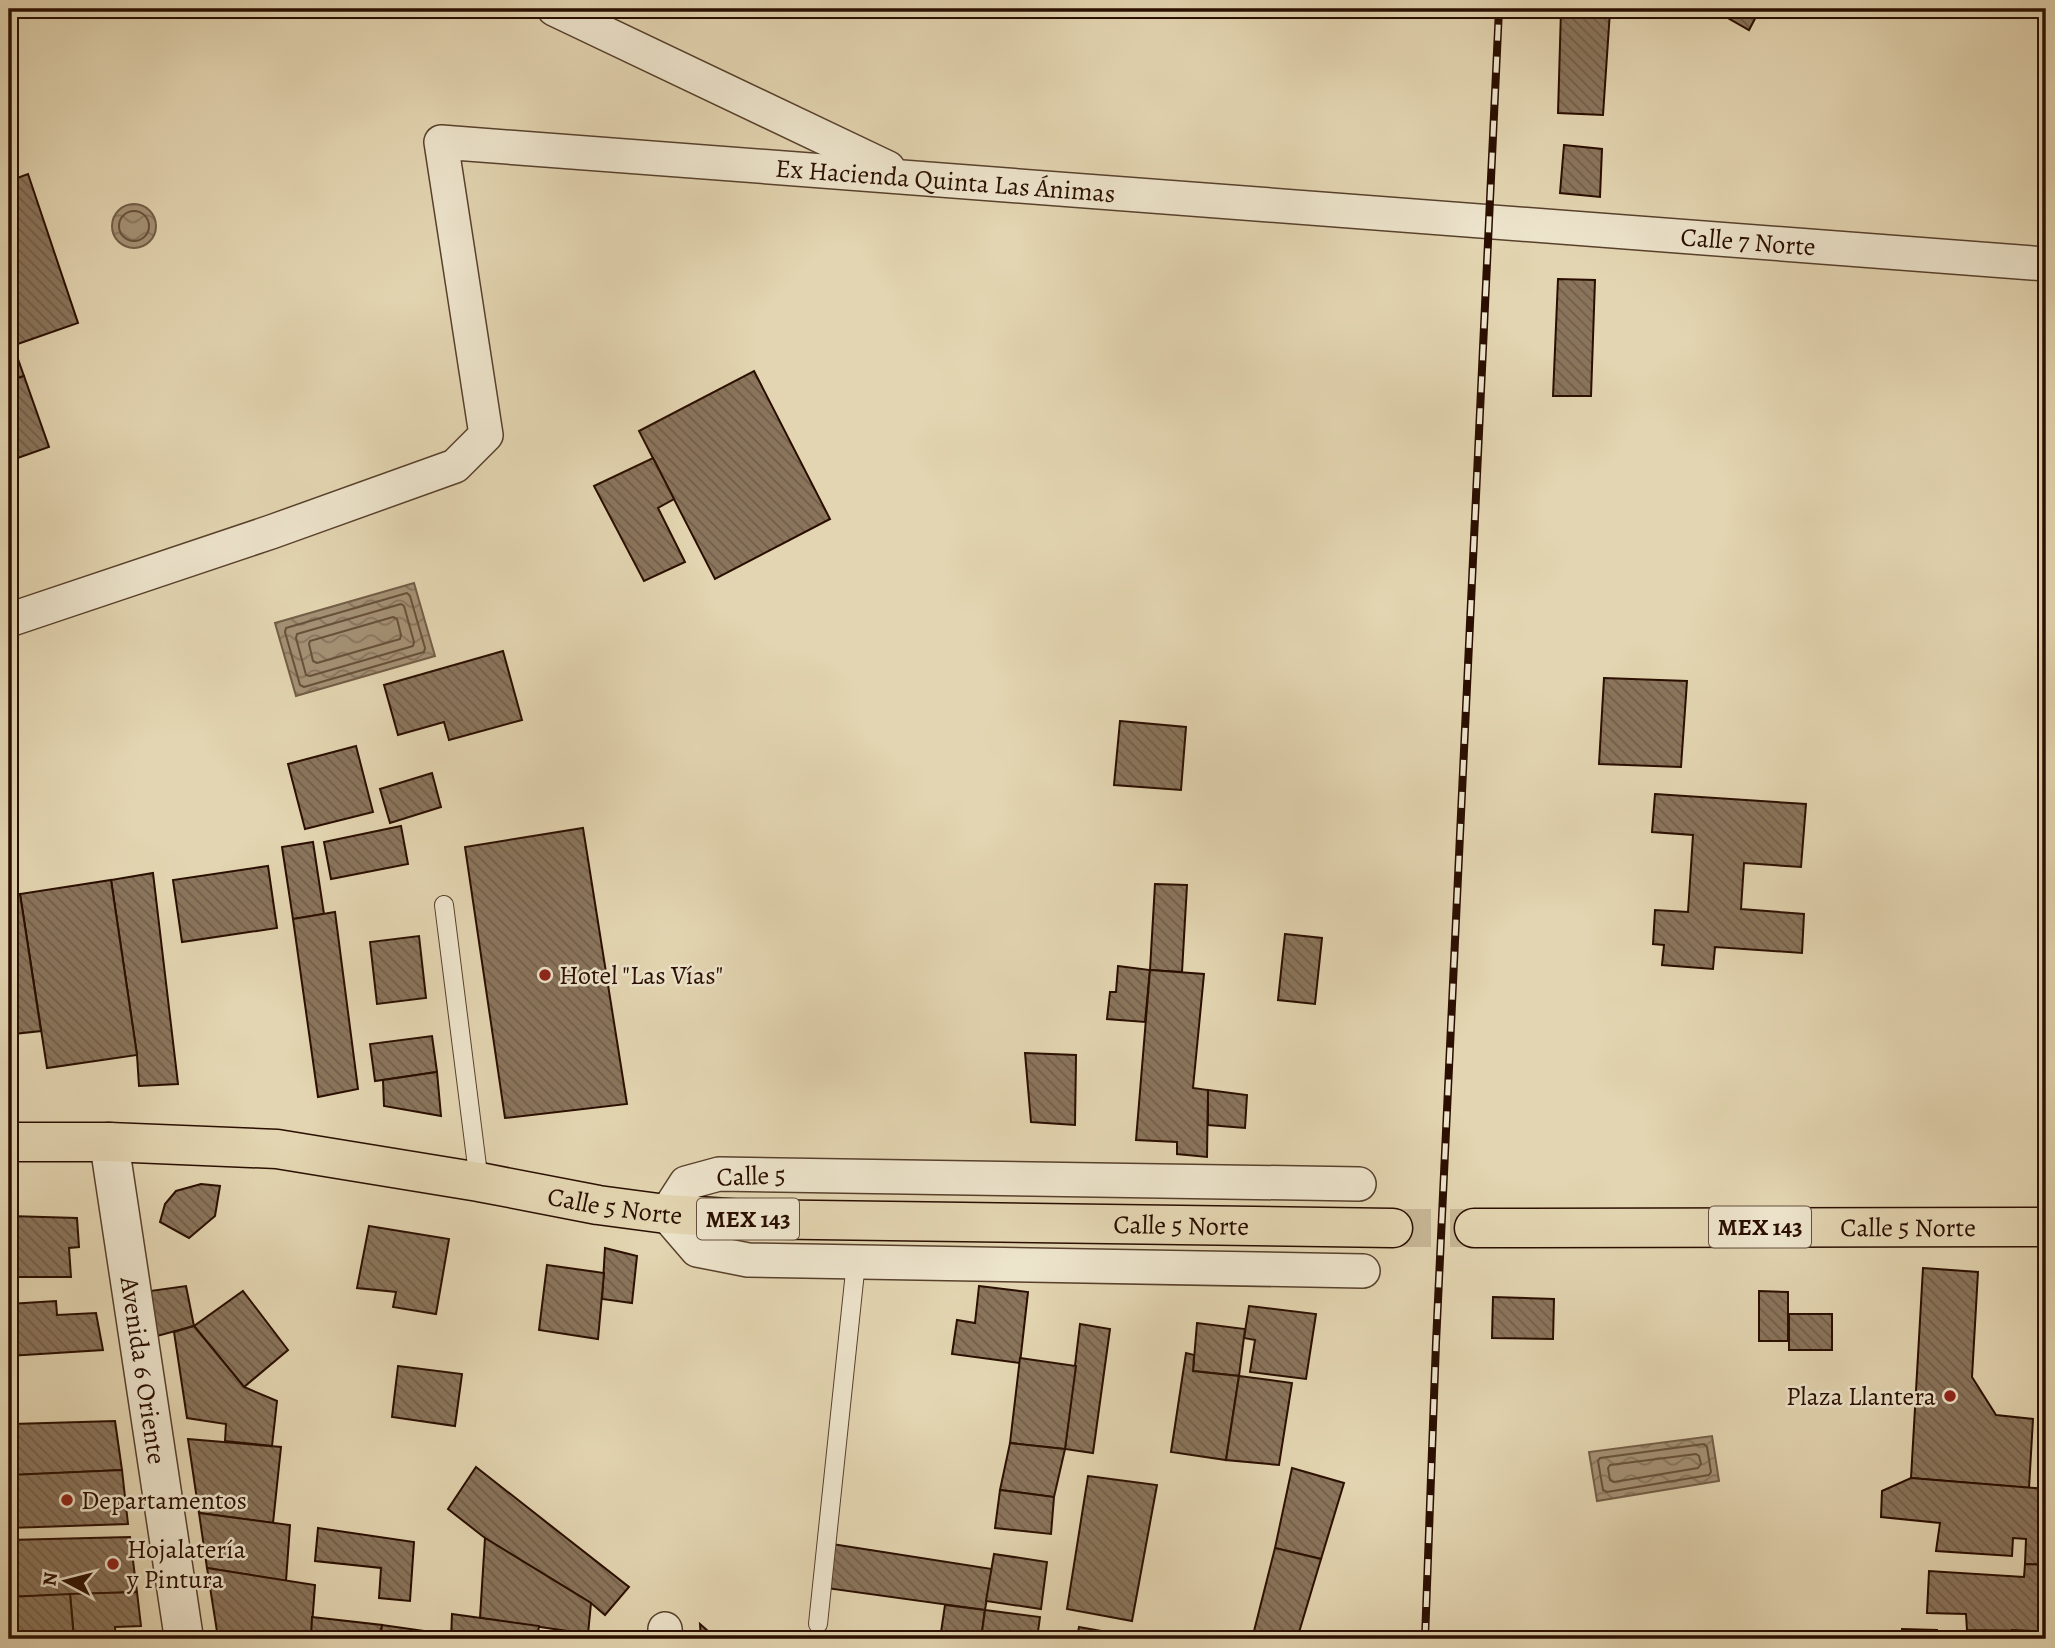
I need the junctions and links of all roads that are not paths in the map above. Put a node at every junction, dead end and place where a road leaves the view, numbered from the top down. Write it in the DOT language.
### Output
graph roads {
  1 [pos="554,9"];
  2 [pos="906,177"];
  3 [pos="1449,217"];
  4 [pos="2046,264"];
  5 [pos="9,620"];
  6 [pos="444,905"];
  7 [pos="9,1142"];
  8 [pos="109,1142"];
  9 [pos="479,1182"];
  10 [pos="1359,1184"];
  11 [pos="666,1214"];
  12 [pos="2046,1227"];
  13 [pos="1392,1228"];
  14 [pos="1474,1228"];
  15 [pos="856,1262"];
  16 [pos="1363,1271"];
  17 [pos="818,1624"];
  18 [pos="184,1639"];
  1 -- 2 [label="street"];
  2 -- 3 [label="street, Ex Hacienda Quinta Las Ánimas"];
  2 -- 5 [label="street, Ex Hacienda Quinta Las Ánimas"];
  3 -- 4 [label="street, Calle 7 Norte"];
  6 -- 9 [label="lane"];
  7 -- 8 [label="main road, Calle 5 Norte / MEX 143"];
  8 -- 9 [label="main road, Calle 5 Norte / MEX 143"];
  8 -- 18 [label="street, Avenida 6 Oriente"];
  9 -- 11 [label="main road, Calle 5 Norte / MEX 143"];
  10 -- 11 [label="street, Calle 5"];
  11 -- 13 [label="main road, Calle 5 Norte / MEX 143"];
  11 -- 15 [label="street"];
  12 -- 14 [label="main road, Calle 5 Norte / MEX 143"];
  15 -- 16 [label="street"];
  15 -- 17 [label="lane"];
}
